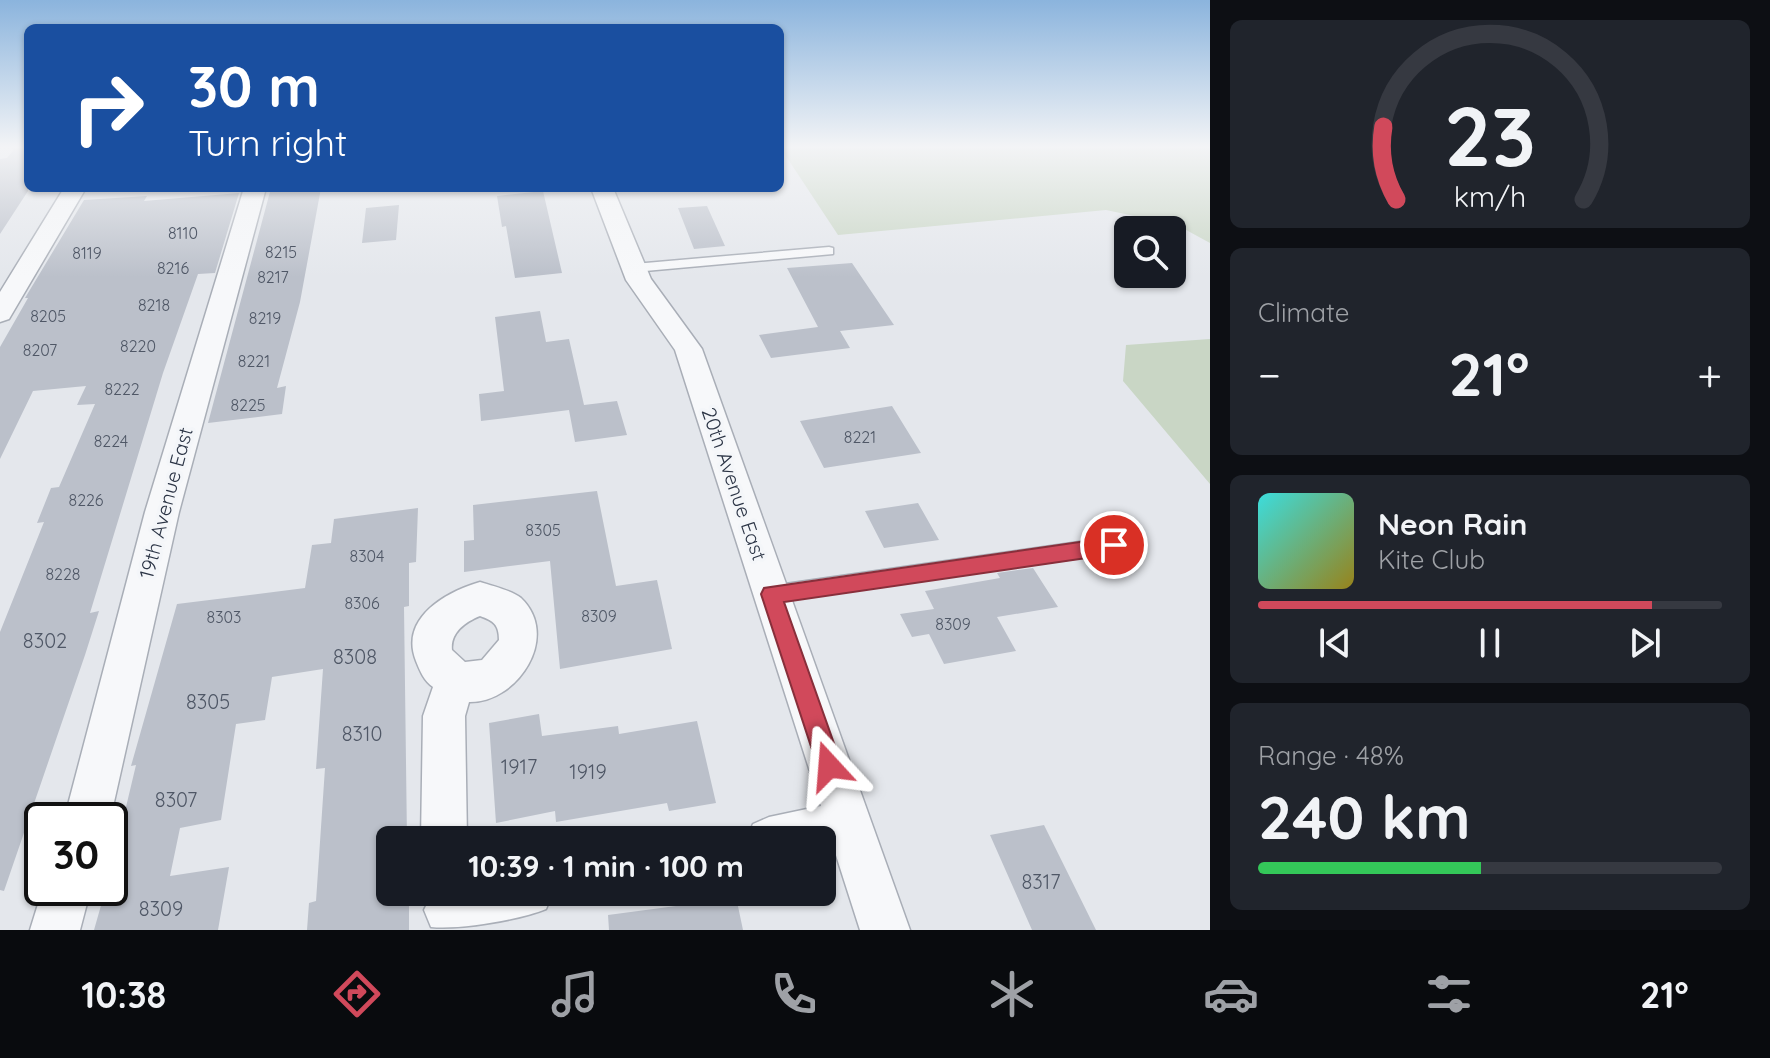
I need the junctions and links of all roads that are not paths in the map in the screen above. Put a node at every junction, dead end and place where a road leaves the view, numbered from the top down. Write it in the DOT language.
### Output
graph roads {
  1 [pos="73,192"];
  2 [pos="254,192"];
  3 [pos="604,192"];
  4 [pos="829,251"];
  5 [pos="634,268"];
  6 [pos="0,313"];
  7 [pos="1114,545"];
  8 [pos="771,594"];
  9 [pos="456,679"];
  10 [pos="91,802"];
  11 [pos="849,823"];
  12 [pos="444,826"];
  13 [pos="835,826"];
  14 [pos="62,906"];
  15 [pos="469,906"];
  16 [pos="448,911"];
  17 [pos="55,930"];
  18 [pos="885,930"];
  1 -- 6 [label="street"];
  2 -- 10 [label="street, 19th Avenue East"];
  3 -- 5 [label="street, 20th Avenue East"];
  4 -- 5 [label="lane"];
  5 -- 8 [label="street, 20th Avenue East"];
  7 -- 8 [label="lane"];
  8 -- 11 [label="street, 20th Avenue East"];
  9 -- 12 [label="street"];
  11 -- 13 [label="street"];
  11 -- 18 [label="street, 20th Avenue East"];
  14 -- 17 [label="street"];
  15 -- 16 [label="street"];
}
